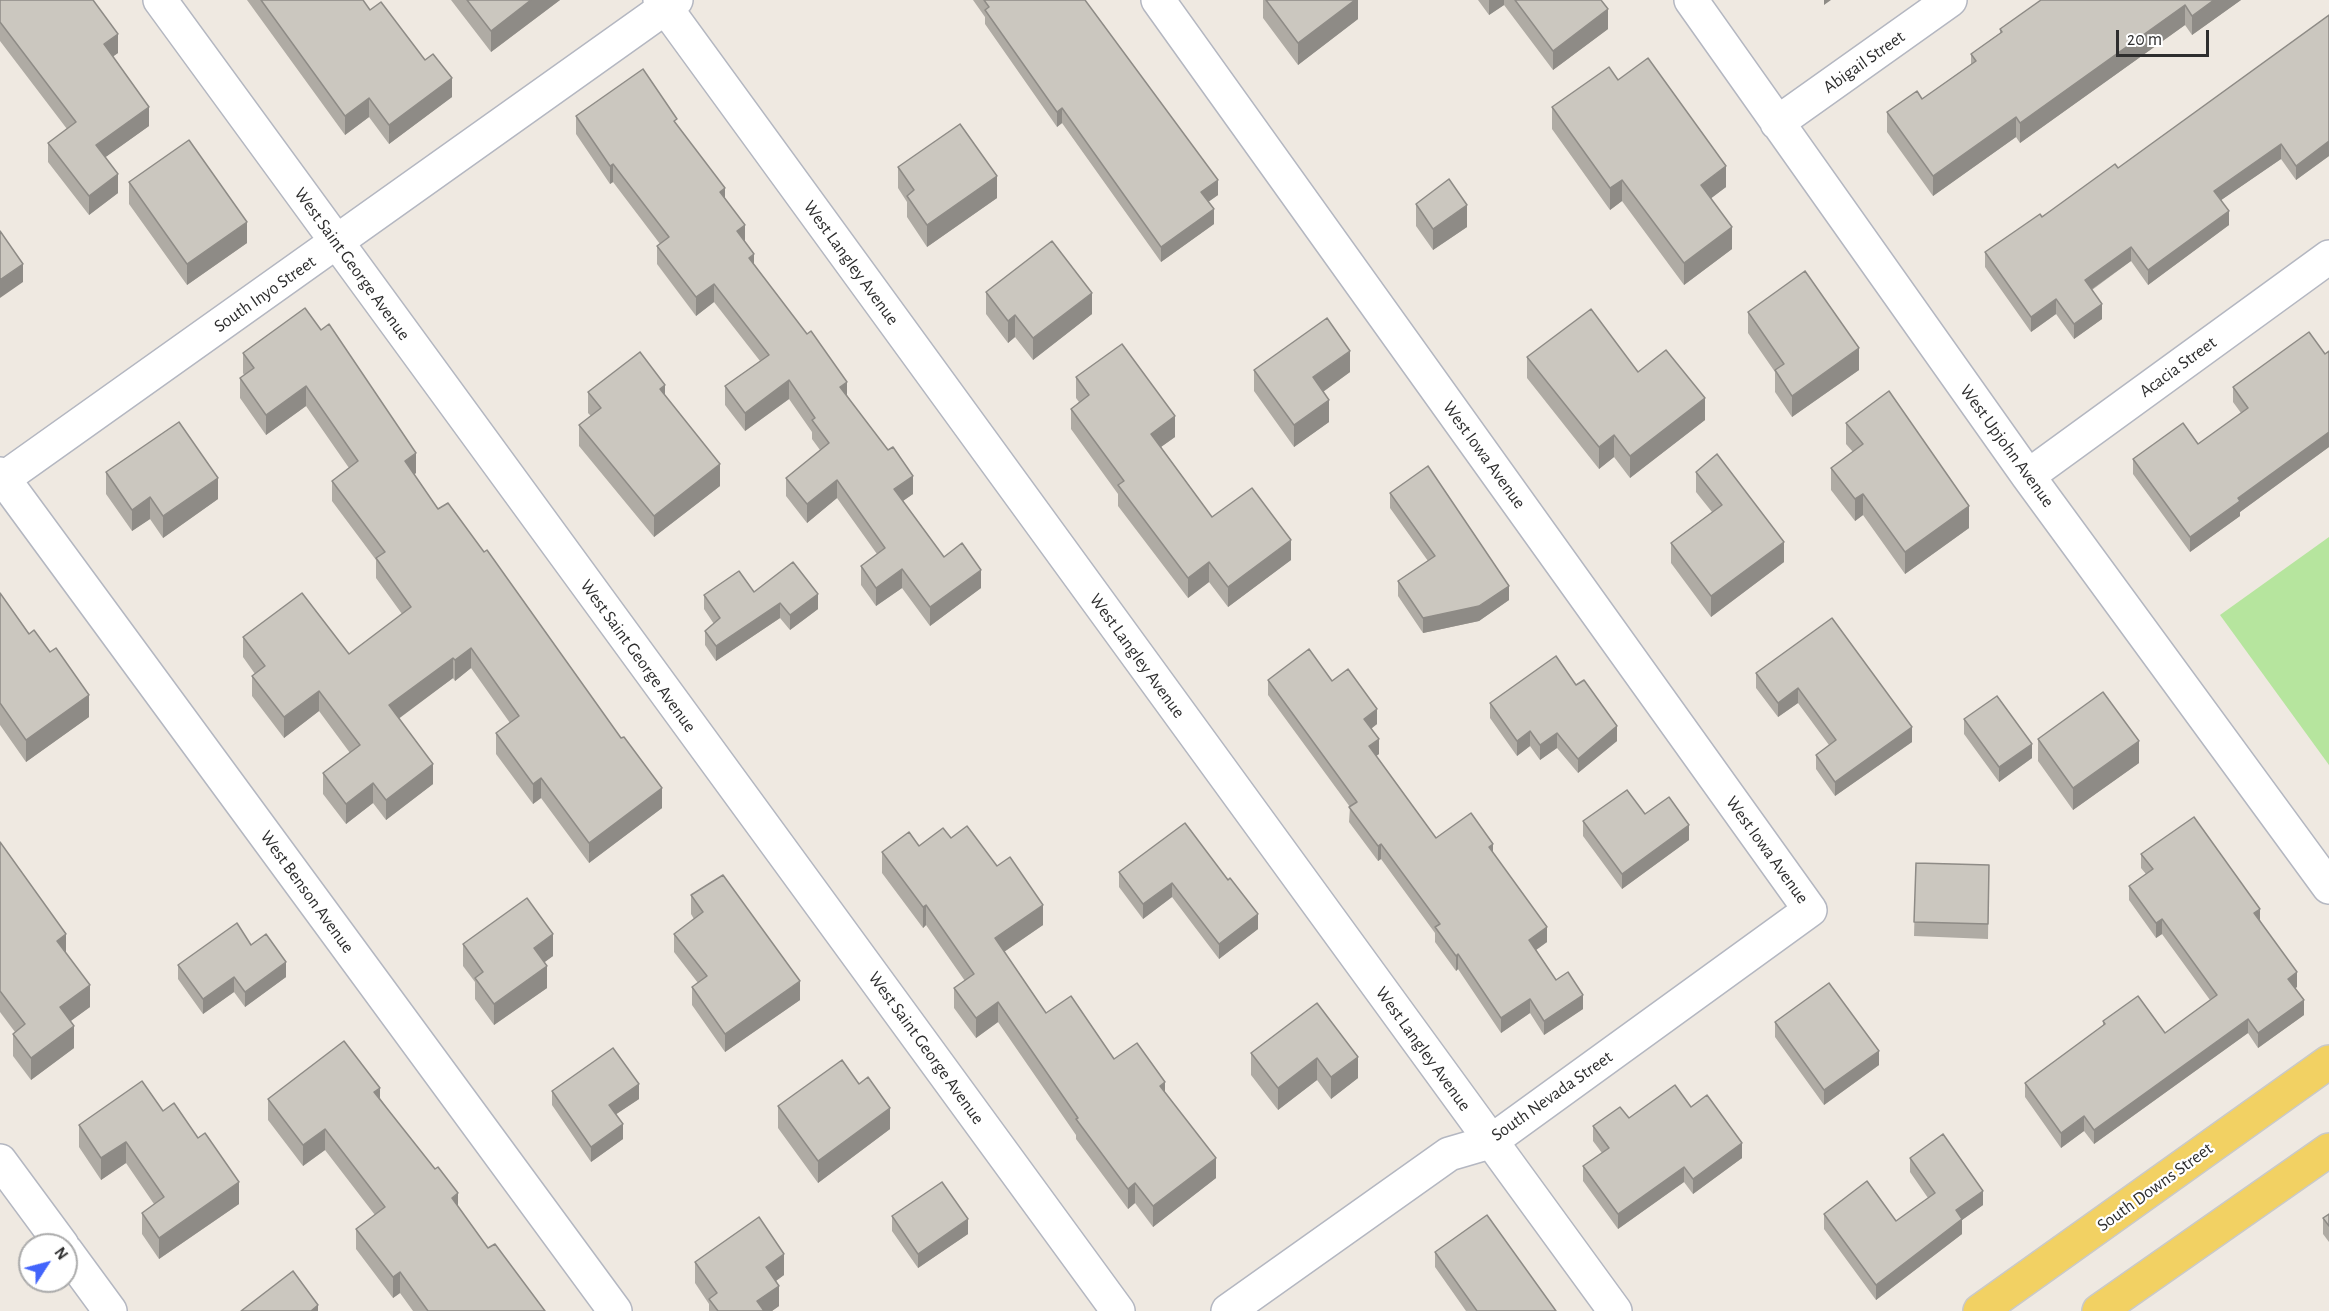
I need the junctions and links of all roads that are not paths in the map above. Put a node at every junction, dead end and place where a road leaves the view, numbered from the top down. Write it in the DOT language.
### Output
graph roads {
  1 [pos="160,0"];
  2 [pos="1158,0"];
  3 [pos="1690,0"];
  4 [pos="1950,0"];
  5 [pos="667,3"];
  6 [pos="1777,123"];
  7 [pos="337,243"];
  8 [pos="2329,257"];
  9 [pos="2028,476"];
  10 [pos="1,478"];
  11 [pos="2329,887"];
  12 [pos="1810,910"];
  13 [pos="2329,1062"];
  14 [pos="1490,1142"];
  15 [pos="2329,1150"];
  16 [pos="0,1161"];
  17 [pos="53,1233"];
  18 [pos="78,1267"];
  19 [pos="110,1311"];
  20 [pos="615,1311"];
  21 [pos="1118,1311"];
  22 [pos="1228,1311"];
  23 [pos="1615,1311"];
  24 [pos="1980,1311"];
  25 [pos="2099,1311"];
  1 -- 7 [label="street, West Saint George Avenue"];
  2 -- 12 [label="street, West Iowa Avenue"];
  3 -- 6 [label="street, West Upjohn Avenue"];
  4 -- 6 [label="street, Abigail Street"];
  5 -- 7 [label="street, South Inyo Street"];
  5 -- 14 [label="street, West Langley Avenue"];
  6 -- 9 [label="street, West Upjohn Avenue"];
  7 -- 10 [label="street, South Inyo Street"];
  7 -- 21 [label="street, West Saint George Avenue"];
  8 -- 9 [label="street, Acacia Street"];
  9 -- 11 [label="street, West Upjohn Avenue"];
  10 -- 20 [label="street, West Benson Avenue"];
  12 -- 14 [label="street, South Nevada Street"];
  13 -- 24 [label="main road, South Downs Street"];
  14 -- 22 [label="street, South Nevada Street"];
  14 -- 23 [label="street, West Langley Avenue"];
  15 -- 25 [label="main road"];
  16 -- 17 [label="street"];
  18 -- 19 [label="street"];
}
